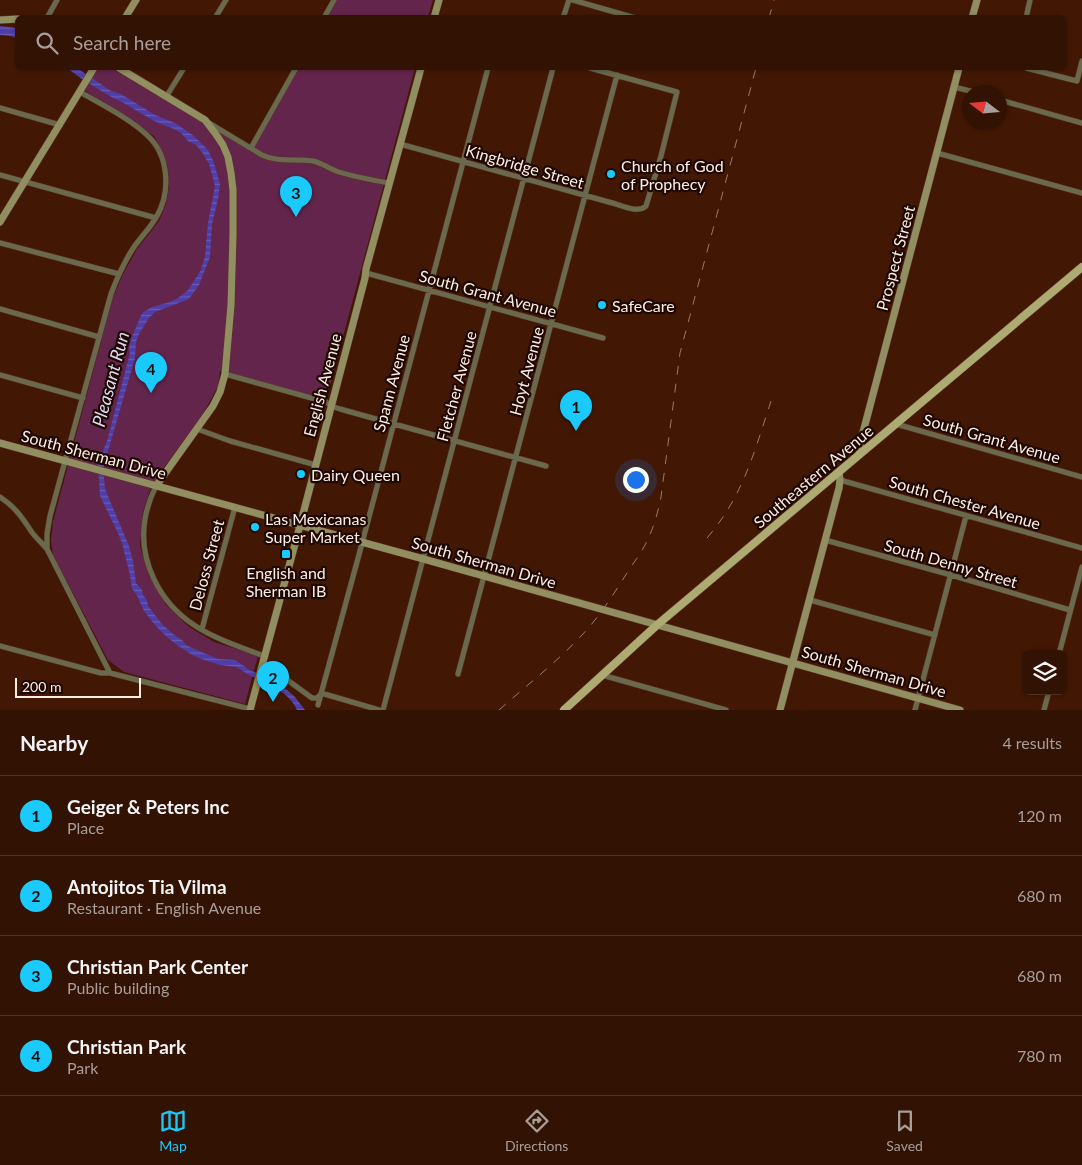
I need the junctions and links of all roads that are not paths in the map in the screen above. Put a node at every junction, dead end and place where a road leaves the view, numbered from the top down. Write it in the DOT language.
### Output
graph roads {
  1 [pos="57,0"];
  2 [pos="136,0"];
  3 [pos="226,0"];
  4 [pos="334,0"];
  5 [pos="439,0"];
  6 [pos="569,0"];
  7 [pos="573,0"];
  8 [pos="976,0"];
  9 [pos="1030,0"];
  10 [pos="49,15"];
  11 [pos="127,15"];
  12 [pos="217,15"];
  13 [pos="326,15"];
  14 [pos="435,15"];
  15 [pos="564,15"];
  16 [pos="625,15"];
  17 [pos="973,15"];
  18 [pos="1027,15"];
  19 [pos="15,19"];
  20 [pos="0,20"];
  21 [pos="1082,61"];
  22 [pos="93,70"];
  23 [pos="122,70"];
  24 [pos="183,70"];
  25 [pos="295,70"];
  26 [pos="420,70"];
  27 [pos="487,70"];
  28 [pos="552,70"];
  29 [pos="598,70"];
  30 [pos="958,70"];
  31 [pos="1034,70"];
  32 [pos="617,75"];
  33 [pos="954,87"];
  34 [pos="962,89"];
  35 [pos="80,92"];
  36 [pos="166,97"];
  37 [pos="1007,102"];
  38 [pos="0,108"];
  39 [pos="205,120"];
  40 [pos="1082,123"];
  41 [pos="60,124"];
  42 [pos="400,144"];
  43 [pos="251,148"];
  44 [pos="937,153"];
  45 [pos="462,161"];
  46 [pos="0,175"];
  47 [pos="524,179"];
  48 [pos="25,182"];
  49 [pos="389,183"];
  50 [pos="1082,193"];
  51 [pos="585,196"];
  52 [pos="156,218"];
  53 [pos="0,222"];
  54 [pos="0,243"];
  55 [pos="1082,267"];
  56 [pos="366,273"];
  57 [pos="119,274"];
  58 [pos="429,290"];
  59 [pos="490,307"];
  60 [pos="0,309"];
  61 [pos="551,324"];
  62 [pos="99,337"];
  63 [pos="603,338"];
  64 [pos="226,374"];
  65 [pos="0,375"];
  66 [pos="83,398"];
  67 [pos="331,405"];
  68 [pos="393,423"];
  69 [pos="896,424"];
  70 [pos="196,429"];
  71 [pos="454,441"];
  72 [pos="0,443"];
  73 [pos="859,455"];
  74 [pos="516,458"];
  75 [pos="66,461"];
  76 [pos="316,465"];
  77 [pos="546,466"];
  78 [pos="839,476"];
  79 [pos="1082,476"];
  80 [pos="156,486"];
  81 [pos="0,498"];
  82 [pos="235,507"];
  83 [pos="966,516"];
  84 [pos="300,526"];
  85 [pos="825,540"];
  86 [pos="362,543"];
  87 [pos="1082,548"];
  88 [pos="47,550"];
  89 [pos="423,559"];
  90 [pos="1082,567"];
  91 [pos="951,575"];
  92 [pos="484,577"];
  93 [pos="810,600"];
  94 [pos="1070,610"];
  95 [pos="657,625"];
  96 [pos="202,629"];
  97 [pos="935,635"];
  98 [pos="0,646"];
  99 [pos="1060,650"];
  100 [pos="262,662"];
  101 [pos="793,662"];
  102 [pos="110,673"];
  103 [pos="458,674"];
  104 [pos="602,675"];
  105 [pos="321,693"];
  106 [pos="1048,695"];
  107 [pos="918,698"];
  108 [pos="318,705"];
  109 [pos="250,710"];
  110 [pos="379,710"];
  111 [pos="383,710"];
  112 [pos="564,710"];
  113 [pos="726,710"];
  114 [pos="780,710"];
  115 [pos="915,710"];
  116 [pos="960,710"];
  117 [pos="1044,710"];
  1 -- 10 [label="street"];
  2 -- 11 [label="main road"];
  3 -- 12 [label="street"];
  4 -- 13 [label="street"];
  5 -- 14 [label="main road"];
  6 -- 15 [label="street"];
  7 -- 16 [label="street"];
  8 -- 17 [label="main road"];
  9 -- 18 [label="street"];
  19 -- 20 [label="main road"];
  21 -- 31 [label="street"];
  22 -- 35 [label="main road"];
  23 -- 36 [label="main road"];
  24 -- 36 [label="street"];
  25 -- 43 [label="street"];
  26 -- 42 [label="main road, English Avenue"];
  27 -- 45 [label="street, Spann Avenue"];
  28 -- 47 [label="street, Fletcher Avenue"];
  29 -- 32 [label="street"];
  30 -- 33 [label="main road, Prospect Street"];
  32 -- 51 [label="street, Hoyt Avenue"];
  32 -- 51 [label="street, Kingbridge Street"];
  33 -- 34 [label="street"];
  33 -- 44 [label="main road, Prospect Street"];
  35 -- 41 [label="main road"];
  35 -- 52 [label="street"];
  36 -- 39 [label="main road"];
  37 -- 40 [label="street"];
  38 -- 41 [label="street"];
  39 -- 43 [label="street"];
  39 -- 64 [label="main road"];
  41 -- 48 [label="main road"];
  42 -- 45 [label="street, Kingbridge Street"];
  42 -- 49 [label="main road, English Avenue"];
  43 -- 49 [label="street"];
  44 -- 50 [label="street"];
  44 -- 73 [label="main road, Prospect Street"];
  45 -- 47 [label="street, Kingbridge Street"];
  45 -- 58 [label="street, Spann Avenue"];
  46 -- 48 [label="street"];
  47 -- 51 [label="street, Kingbridge Street"];
  47 -- 59 [label="street, Fletcher Avenue"];
  48 -- 52 [label="street"];
  48 -- 53 [label="main road"];
  49 -- 56 [label="main road, English Avenue"];
  51 -- 61 [label="street, Hoyt Avenue"];
  52 -- 57 [label="street"];
  54 -- 57 [label="street"];
  55 -- 69 [label="main road, Southeastern Avenue"];
  56 -- 58 [label="street, South Grant Avenue"];
  56 -- 67 [label="main road, English Avenue"];
  57 -- 62 [label="street"];
  58 -- 59 [label="street, South Grant Avenue"];
  58 -- 68 [label="street, Spann Avenue"];
  59 -- 61 [label="street, South Grant Avenue"];
  59 -- 71 [label="street, Fletcher Avenue"];
  60 -- 62 [label="street"];
  61 -- 63 [label="street, South Grant Avenue"];
  61 -- 74 [label="street, Hoyt Avenue"];
  62 -- 66 [label="street"];
  64 -- 67 [label="street"];
  64 -- 70 [label="main road"];
  65 -- 66 [label="street"];
  66 -- 75 [label="street"];
  67 -- 68 [label="street"];
  67 -- 76 [label="main road, English Avenue"];
  68 -- 71 [label="street"];
  68 -- 86 [label="street, Spann Avenue"];
  69 -- 73 [label="main road, Southeastern Avenue"];
  69 -- 79 [label="street, South Grant Avenue"];
  70 -- 76 [label="street"];
  70 -- 80 [label="main road"];
  71 -- 74 [label="street"];
  71 -- 89 [label="street, Fletcher Avenue"];
  72 -- 75 [label="main road, South Sherman Drive"];
  73 -- 78 [label="main road, Southeastern Avenue"];
  74 -- 77 [label="street"];
  74 -- 92 [label="street, Hoyt Avenue"];
  75 -- 80 [label="main road, South Sherman Drive"];
  75 -- 88 [label="street"];
  76 -- 84 [label="main road, English Avenue"];
  78 -- 83 [label="street, South Chester Avenue"];
  78 -- 85 [label="main road"];
  78 -- 95 [label="main road, Southeastern Avenue"];
  80 -- 82 [label="main road, South Sherman Drive"];
  80 -- 96 [label="street"];
  81 -- 88 [label="street"];
  82 -- 84 [label="main road, South Sherman Drive"];
  82 -- 96 [label="street, Deloss Street"];
  83 -- 87 [label="street, South Chester Avenue"];
  83 -- 91 [label="street"];
  84 -- 86 [label="main road, South Sherman Drive"];
  84 -- 100 [label="main road, English Avenue"];
  85 -- 91 [label="street, South Denny Street"];
  85 -- 93 [label="main road"];
  86 -- 89 [label="main road, South Sherman Drive"];
  86 -- 105 [label="street, Spann Avenue"];
  88 -- 102 [label="street"];
  89 -- 92 [label="main road, South Sherman Drive"];
  89 -- 111 [label="street, Fletcher Avenue"];
  90 -- 94 [label="street"];
  91 -- 94 [label="street, South Denny Street"];
  91 -- 97 [label="street"];
  92 -- 95 [label="main road, South Sherman Drive"];
  92 -- 103 [label="street, Hoyt Avenue"];
  93 -- 97 [label="street"];
  93 -- 101 [label="main road"];
  94 -- 99 [label="street"];
  95 -- 101 [label="main road, South Sherman Drive"];
  95 -- 104 [label="main road, Southeastern Avenue"];
  96 -- 100 [label="street"];
  97 -- 107 [label="street"];
  98 -- 102 [label="street"];
  100 -- 105 [label="street"];
  100 -- 109 [label="main road, English Avenue"];
  101 -- 107 [label="main road, South Sherman Drive"];
  101 -- 114 [label="main road"];
  102 -- 109 [label="street"];
  104 -- 112 [label="main road, Southeastern Avenue"];
  104 -- 113 [label="street"];
  105 -- 108 [label="street, Spann Avenue"];
  105 -- 110 [label="street"];
  106 -- 117 [label="street"];
  107 -- 115 [label="street"];
  107 -- 116 [label="main road, South Sherman Drive"];
}
